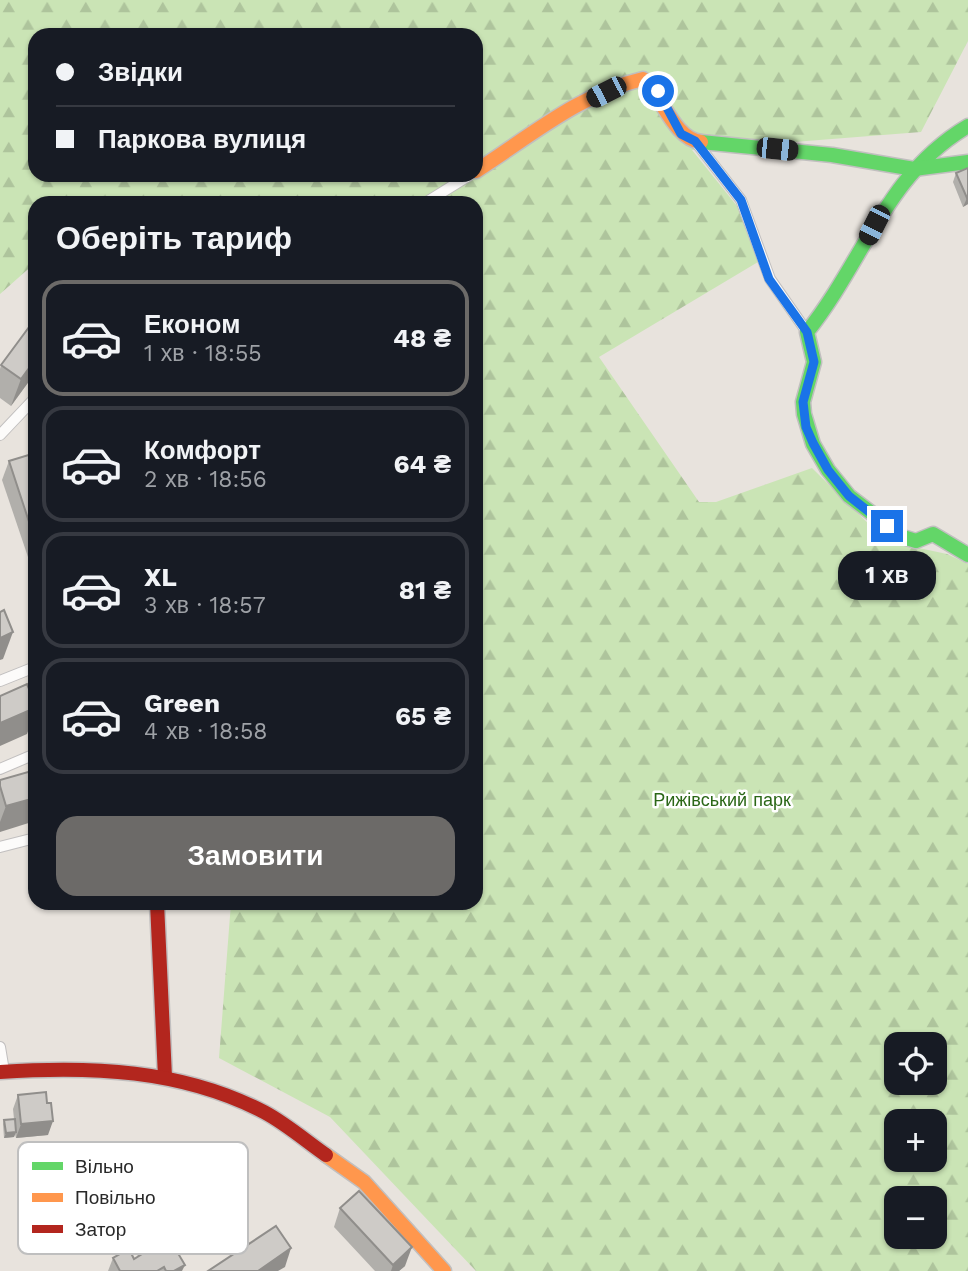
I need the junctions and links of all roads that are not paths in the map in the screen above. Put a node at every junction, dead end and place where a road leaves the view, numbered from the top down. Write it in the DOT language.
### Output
graph roads {
  1 [pos="968,126"];
  2 [pos="695,141"];
  3 [pos="968,162"];
  4 [pos="483,168"];
  5 [pos="914,169"];
  6 [pos="459,182"];
  7 [pos="436,196"];
  8 [pos="807,332"];
  9 [pos="28,405"];
  10 [pos="0,435"];
  11 [pos="968,555"];
  12 [pos="28,670"];
  13 [pos="0,681"];
  14 [pos="28,757"];
  15 [pos="0,769"];
  16 [pos="28,840"];
  17 [pos="0,846"];
  18 [pos="158,910"];
  19 [pos="0,1047"];
  20 [pos="2,1071"];
  21 [pos="165,1077"];
  22 [pos="444,1271"];
  1 -- 5 [label="street"];
  2 -- 4 [label="street"];
  2 -- 5 [label="street"];
  2 -- 8 [label="street"];
  3 -- 5 [label="street"];
  5 -- 8 [label="street"];
  6 -- 7 [label="street"];
  8 -- 11 [label="street"];
  9 -- 10 [label="street"];
  12 -- 13 [label="street"];
  14 -- 15 [label="street"];
  16 -- 17 [label="street"];
  18 -- 21 [label="street"];
  19 -- 20 [label="street"];
  20 -- 21 [label="street"];
  21 -- 22 [label="street"];
}
